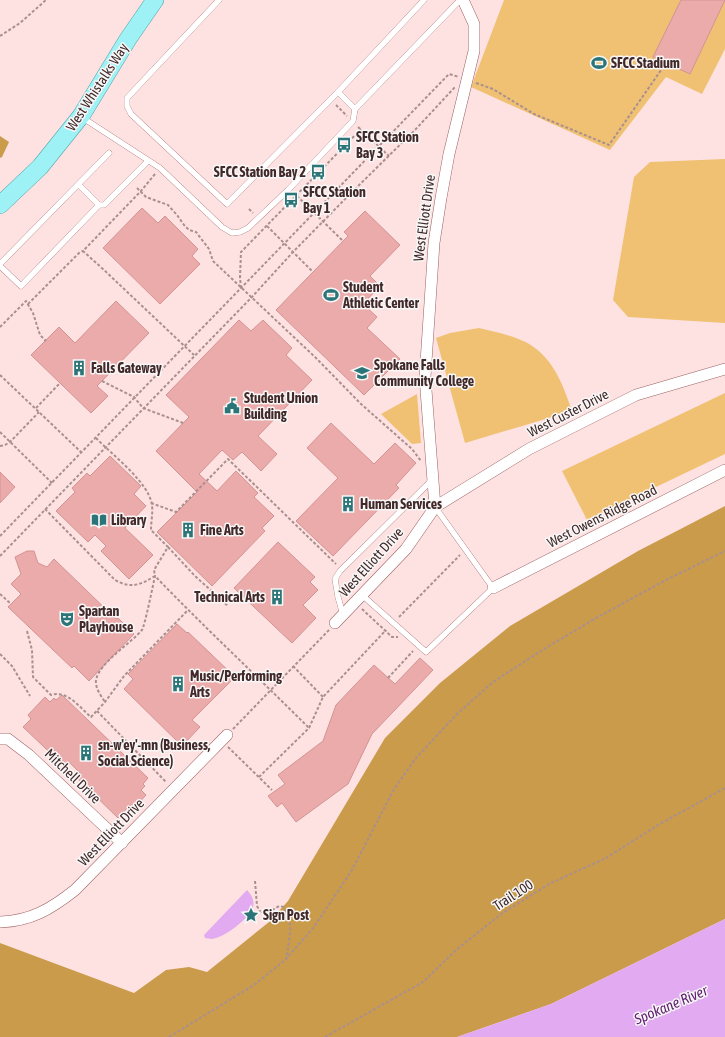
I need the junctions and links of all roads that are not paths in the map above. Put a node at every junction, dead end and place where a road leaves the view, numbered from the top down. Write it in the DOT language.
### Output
graph roads {
  1 [pos="155,0"];
  2 [pos="219,0"];
  3 [pos="424,0"];
  4 [pos="460,0"];
  5 [pos="463,0"];
  6 [pos="338,92"];
  7 [pos="356,109"];
  8 [pos="81,116"];
  9 [pos="109,153"];
  10 [pos="148,160"];
  11 [pos="79,185"];
  12 [pos="0,205"];
  13 [pos="99,205"];
  14 [pos="0,265"];
  15 [pos="725,369"];
  16 [pos="725,470"];
  17 [pos="433,476"];
  18 [pos="435,507"];
  19 [pos="493,588"];
  20 [pos="362,595"];
  21 [pos="343,615"];
  22 [pos="335,623"];
  23 [pos="0,738"];
  24 [pos="224,738"];
  25 [pos="122,843"];
  26 [pos="0,922"];
  1 -- 8 [label="main road, West Whistalks Way"];
  2 -- 6 [label="lane"];
  3 -- 6 [label="lane"];
  4 -- 7 [label="lane"];
  5 -- 17 [label="street, West Elliott Drive"];
  6 -- 7 [label="lane"];
  7 -- 10 [label="lane"];
  8 -- 10 [label="lane"];
  8 -- 12 [label="main road, West Whistalks Way"];
  9 -- 11 [label="lane"];
  10 -- 13 [label="lane"];
  11 -- 13 [label="lane"];
  11 -- 14 [label="lane"];
  13 -- 14 [label="lane"];
  15 -- 18 [label="street, West Custer Drive"];
  16 -- 19 [label="street, West Owens Ridge Road"];
  17 -- 18 [label="street, West Elliott Drive"];
  17 -- 21 [label="lane"];
  18 -- 19 [label="lane"];
  18 -- 20 [label="street, West Elliott Drive"];
  19 -- 20 [label="lane"];
  20 -- 21 [label="street, West Elliott Drive"];
  21 -- 22 [label="street, West Elliott Drive"];
  23 -- 25 [label="street, Mitchell Drive"];
  24 -- 25 [label="street, West Elliott Drive"];
  25 -- 26 [label="street, West Elliott Drive"];
}
